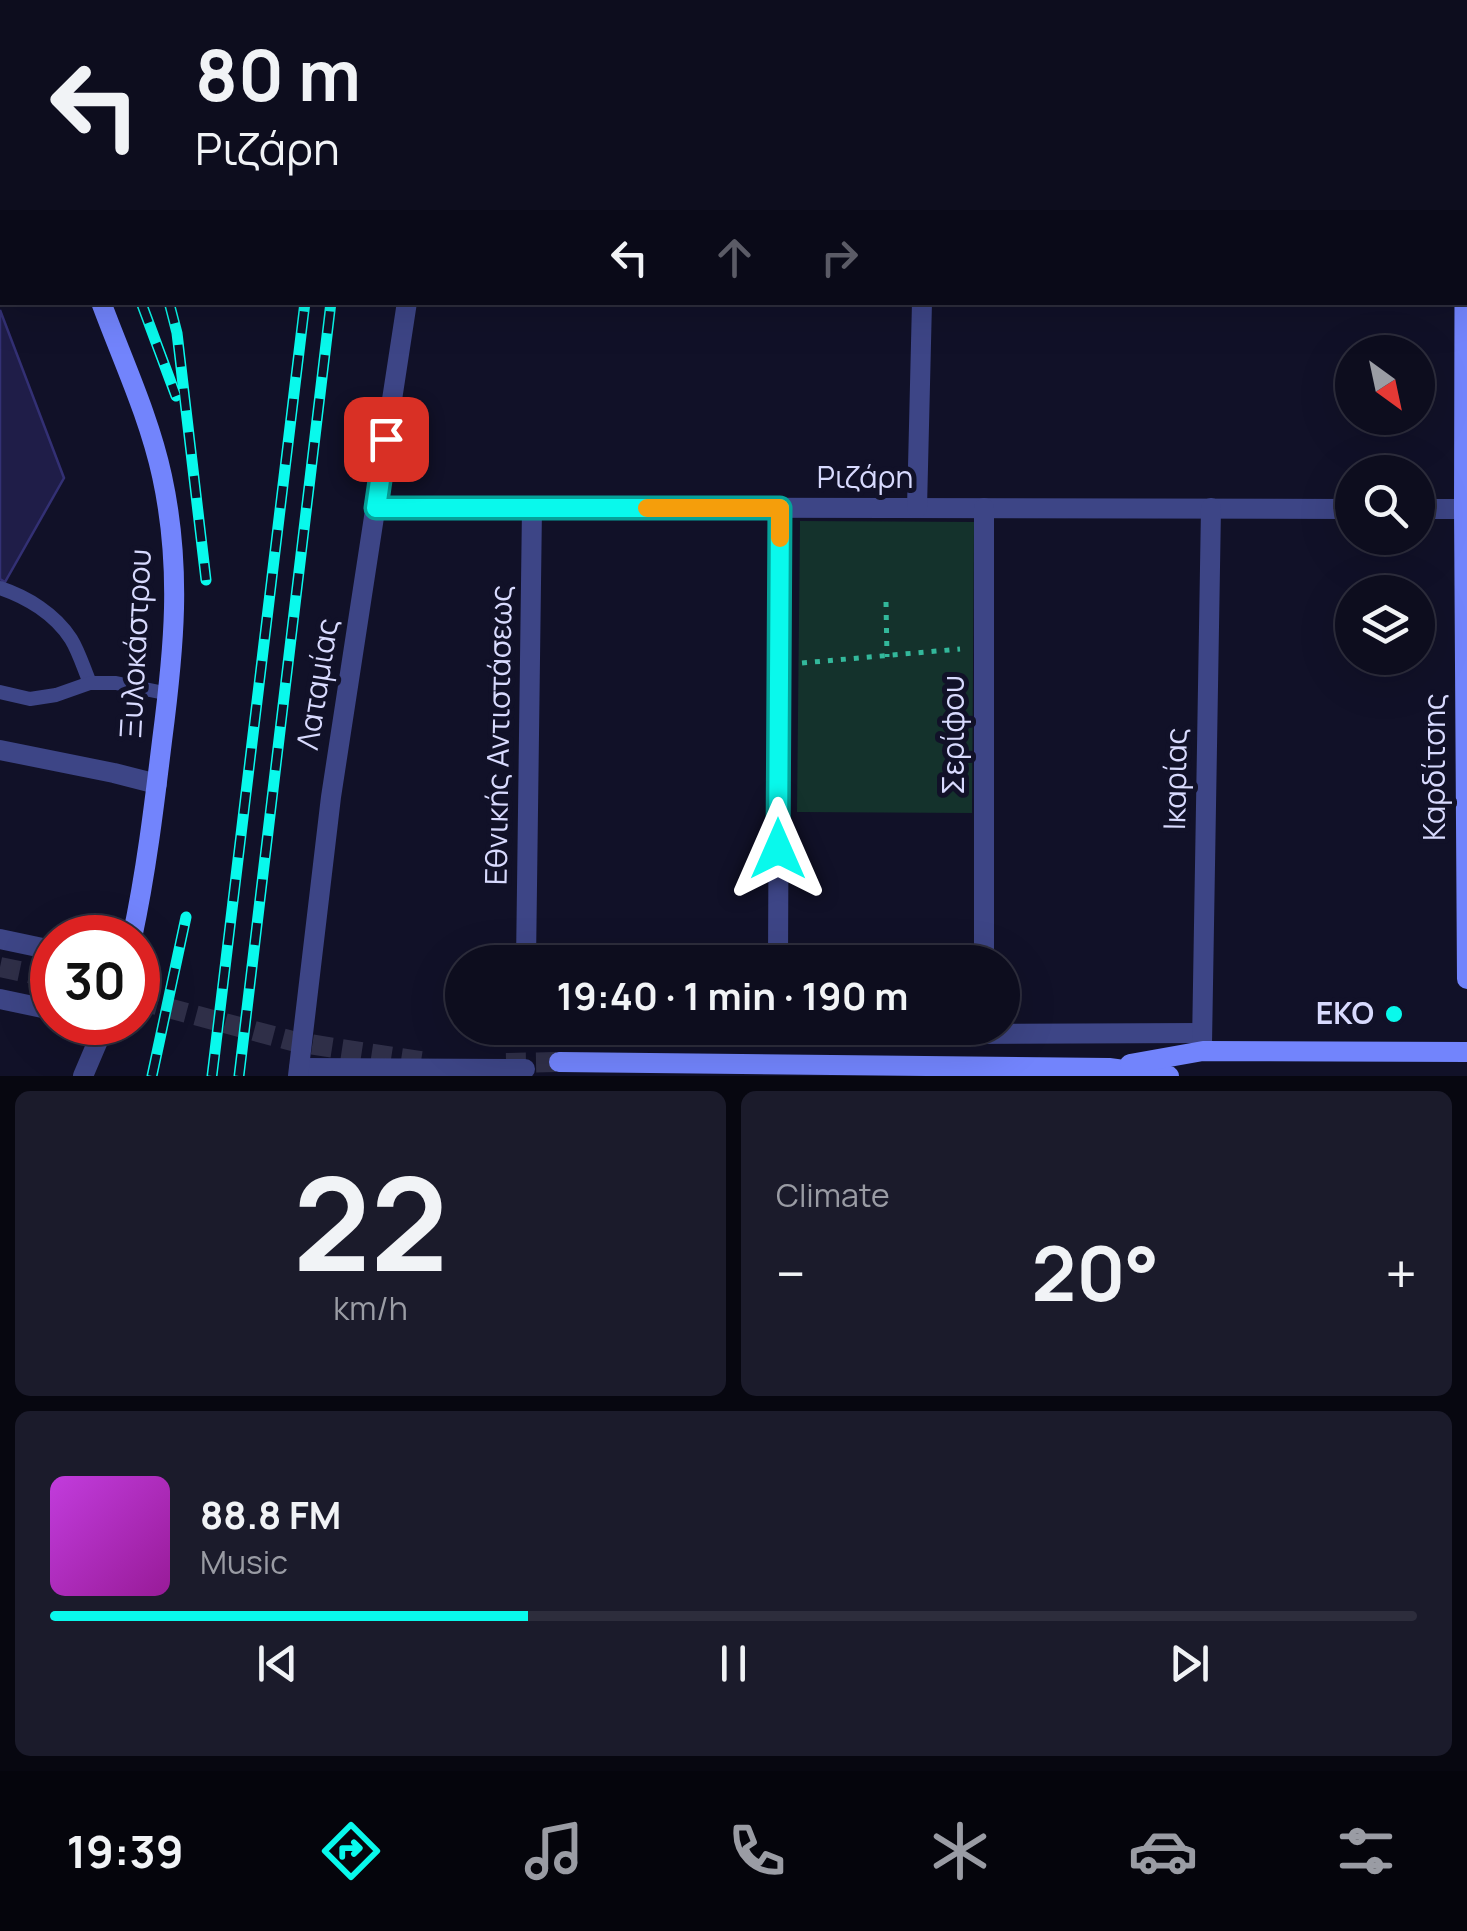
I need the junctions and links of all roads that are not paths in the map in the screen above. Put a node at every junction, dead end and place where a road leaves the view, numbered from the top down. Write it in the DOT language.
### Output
graph roads {
  1 [pos="102,305"];
  2 [pos="407,305"];
  3 [pos="922,305"];
  4 [pos="1465,305"];
  5 [pos="376,508"];
  6 [pos="532,508"];
  7 [pos="780,508"];
  8 [pos="917,508"];
  9 [pos="984,508"];
  10 [pos="1210,508"];
  11 [pos="1335,508"];
  12 [pos="1435,509"];
  13 [pos="1464,509"];
  14 [pos="0,588"];
  15 [pos="90,683"];
  16 [pos="0,692"];
  17 [pos="169,694"];
  18 [pos="0,750"];
  19 [pos="157,784"];
  20 [pos="1466,806"];
  21 [pos="136,915"];
  22 [pos="0,940"];
  23 [pos="526,945"];
  24 [pos="778,945"];
  25 [pos="984,945"];
  26 [pos="30,946"];
  27 [pos="1467,979"];
  28 [pos="0,999"];
  29 [pos="30,1005"];
  30 [pos="1020,1033"];
  31 [pos="1202,1042"];
  32 [pos="97,1045"];
  33 [pos="525,1045"];
  34 [pos="1467,1052"];
  35 [pos="558,1062"];
  36 [pos="1109,1068"];
  37 [pos="298,1072"];
  38 [pos="525,1072"];
  39 [pos="84,1076"];
  40 [pos="1168,1076"];
  1 -- 17 [label="street, Ξυλοκάστρου"];
  2 -- 5 [label="street, Λαταμίας"];
  3 -- 8 [label="street"];
  4 -- 13 [label="street, Καρδίτσης"];
  5 -- 6 [label="street, Ριζάρη"];
  5 -- 37 [label="street, Λαταμίας"];
  6 -- 7 [label="street, Ριζάρη"];
  6 -- 23 [label="street, Εθνικής Αντιστάσεως"];
  7 -- 8 [label="street, Ριζάρη"];
  7 -- 24 [label="street"];
  8 -- 9 [label="street, Ριζάρη"];
  9 -- 10 [label="street, Ριζάρη"];
  9 -- 25 [label="street, Σερίφου"];
  10 -- 11 [label="street, Ριζάρη"];
  10 -- 31 [label="street, Ικαρίας"];
  12 -- 13 [label="street"];
  13 -- 20 [label="street, Καρδίτσης"];
  14 -- 15 [label="lane"];
  15 -- 16 [label="lane"];
  15 -- 17 [label="lane"];
  17 -- 19 [label="street, Ξυλοκάστρου"];
  18 -- 19 [label="street"];
  19 -- 21 [label="street, Ξυλοκάστρου"];
  20 -- 27 [label="street, Καρδίτσης"];
  22 -- 26 [label="street"];
  28 -- 29 [label="street"];
  30 -- 31 [label="street"];
  31 -- 34 [label="street"];
  31 -- 36 [label="street"];
  32 -- 39 [label="street"];
  33 -- 38 [label="street"];
  35 -- 36 [label="street"];
  36 -- 40 [label="street"];
  37 -- 38 [label="street"];
}
